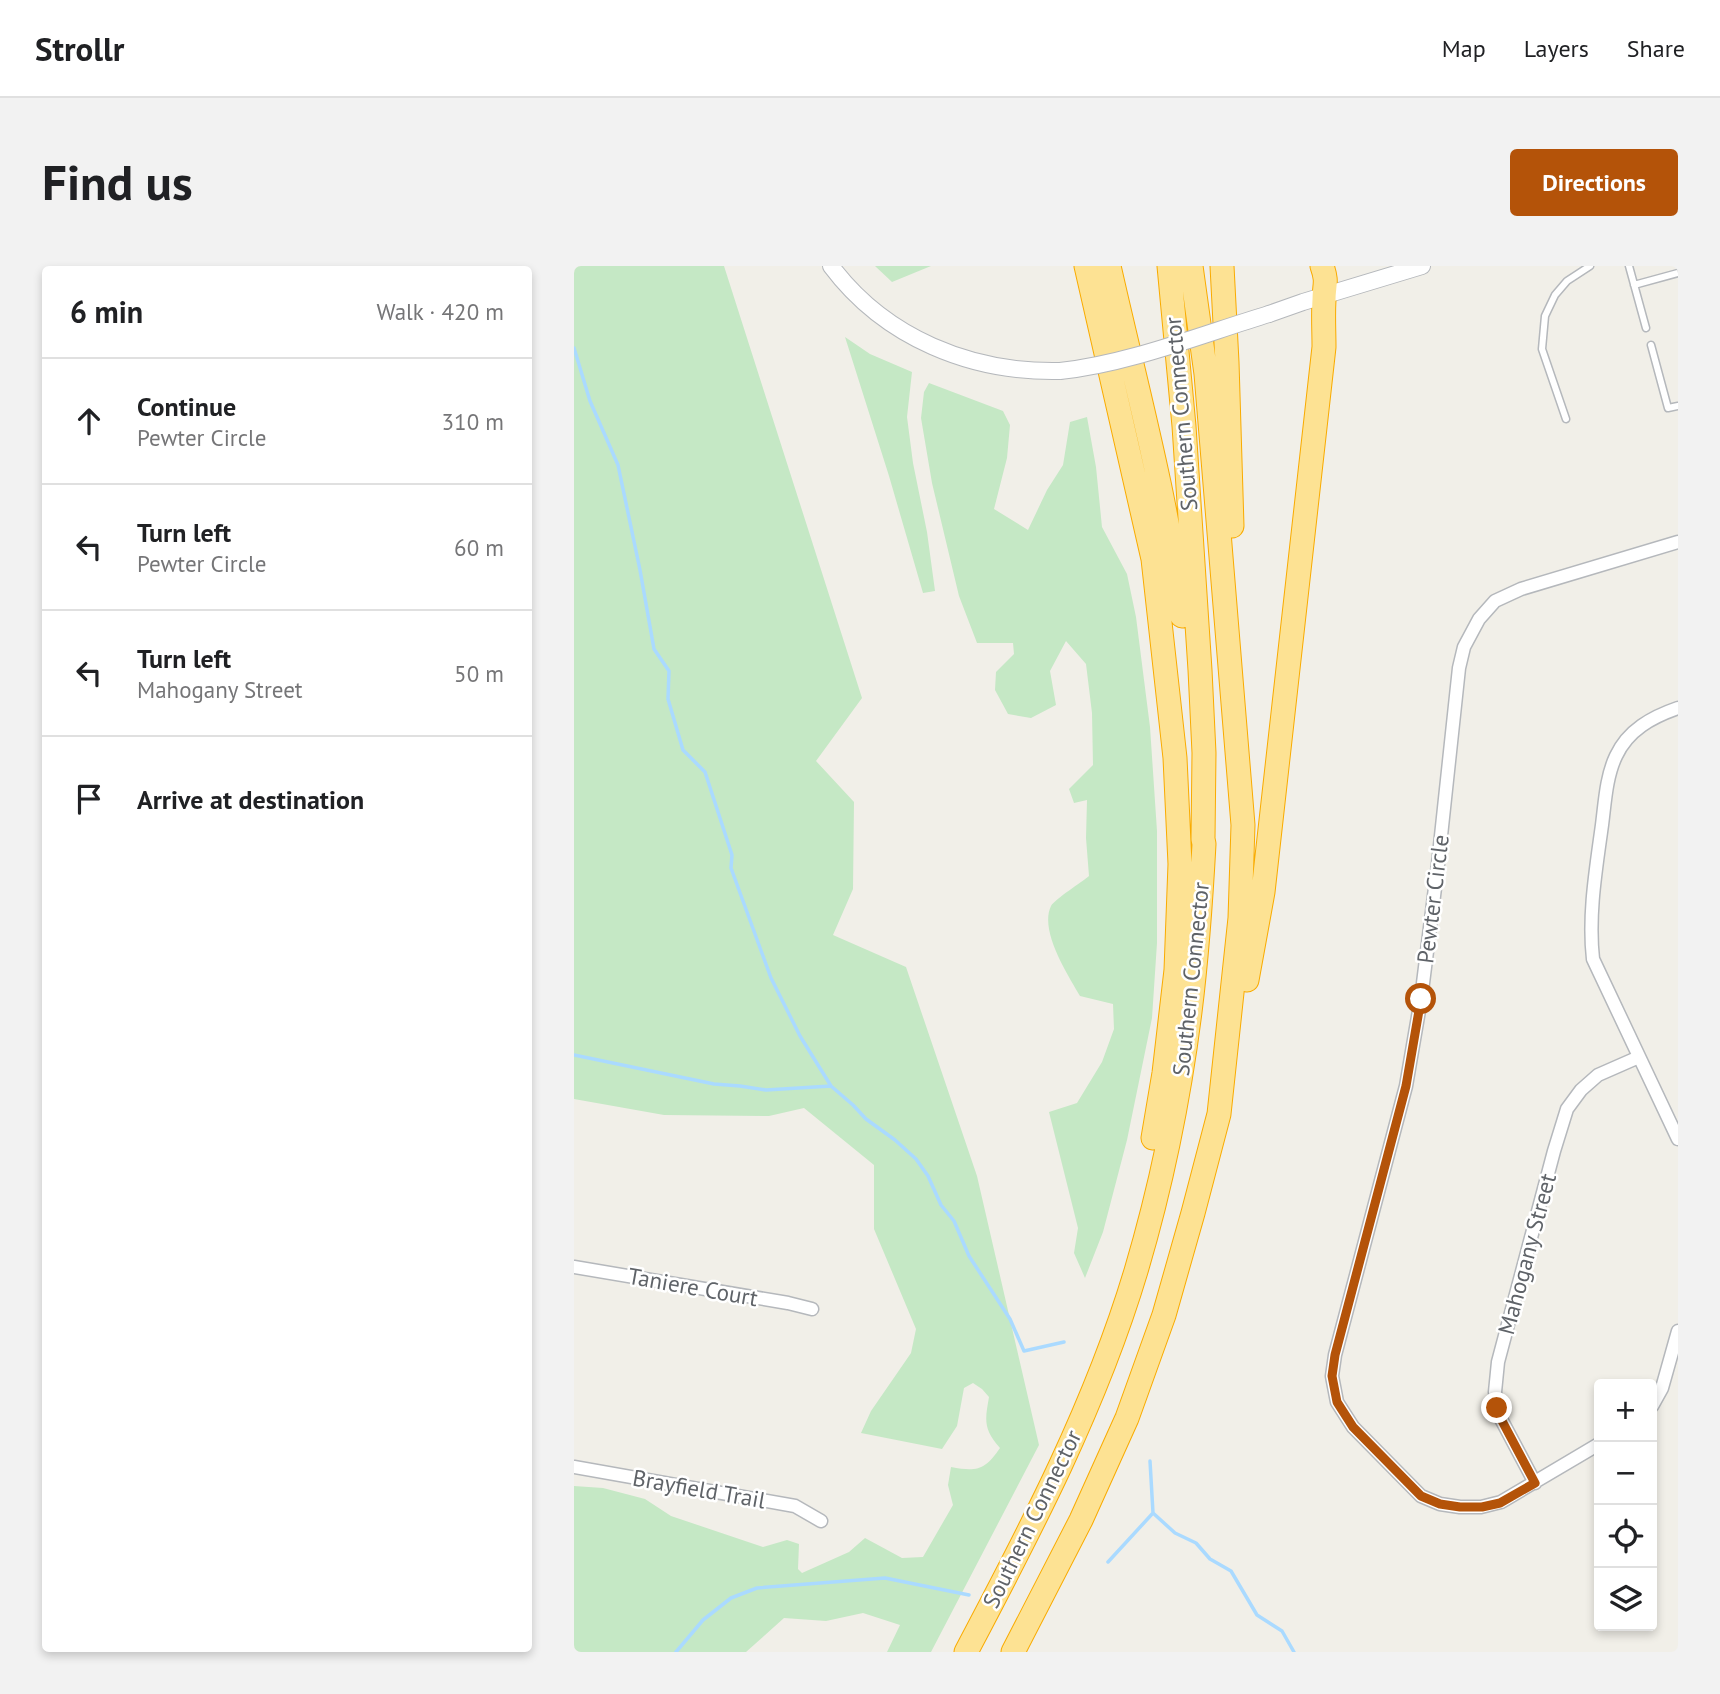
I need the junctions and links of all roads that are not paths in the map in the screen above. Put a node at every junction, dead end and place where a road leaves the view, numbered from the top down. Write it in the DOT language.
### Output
graph roads {
  1 [pos="831,266"];
  2 [pos="1075,266"];
  3 [pos="1086,266"];
  4 [pos="1109,266"];
  5 [pos="1169,266"];
  6 [pos="1192,266"];
  7 [pos="1222,266"];
  8 [pos="1322,266"];
  9 [pos="1422,266"];
  10 [pos="1590,266"];
  11 [pos="1629,266"];
  12 [pos="1678,273"];
  13 [pos="1634,285"];
  14 [pos="1324,295"];
  15 [pos="1646,328"];
  16 [pos="1651,345"];
  17 [pos="1678,406"];
  18 [pos="1566,419"];
  19 [pos="1678,542"];
  20 [pos="1157,601"];
  21 [pos="1227,627"];
  22 [pos="1678,708"];
  23 [pos="1203,822"];
  24 [pos="1639,1057"];
  25 [pos="1219,1114"];
  26 [pos="1678,1139"];
  27 [pos="574,1267"];
  28 [pos="813,1309"];
  29 [pos="1678,1331"];
  30 [pos="1657,1397"];
  31 [pos="1594,1447"];
  32 [pos="574,1467"];
  33 [pos="1535,1483"];
  34 [pos="821,1521"];
  35 [pos="1032,1526"];
  36 [pos="966,1652"];
  37 [pos="1013,1652"];
  1 -- 14 [label="street, bridge"];
  2 -- 20 [label="highway"];
  3 -- 20 [label="highway"];
  4 -- 23 [label="highway"];
  5 -- 23 [label="highway, Southern Connector"];
  6 -- 21 [label="highway, Southern Connector"];
  7 -- 21 [label="highway"];
  8 -- 14 [label="highway"];
  9 -- 14 [label="street"];
  10 -- 18 [label="lane"];
  11 -- 13 [label="lane"];
  12 -- 13 [label="lane"];
  13 -- 15 [label="lane"];
  14 -- 25 [label="highway"];
  16 -- 17 [label="lane"];
  19 -- 33 [label="street, Pewter Circle"];
  20 -- 35 [label="highway"];
  21 -- 25 [label="highway, Southern Connector"];
  22 -- 24 [label="street"];
  23 -- 35 [label="highway, Southern Connector"];
  24 -- 26 [label="street"];
  24 -- 33 [label="street, Mahogany Street"];
  25 -- 37 [label="highway, Southern Connector"];
  27 -- 28 [label="street, Taniere Court"];
  29 -- 30 [label="street"];
  31 -- 33 [label="street, Pewter Circle"];
  32 -- 34 [label="street, Brayfield Trail"];
  35 -- 36 [label="highway, Southern Connector"];
}
